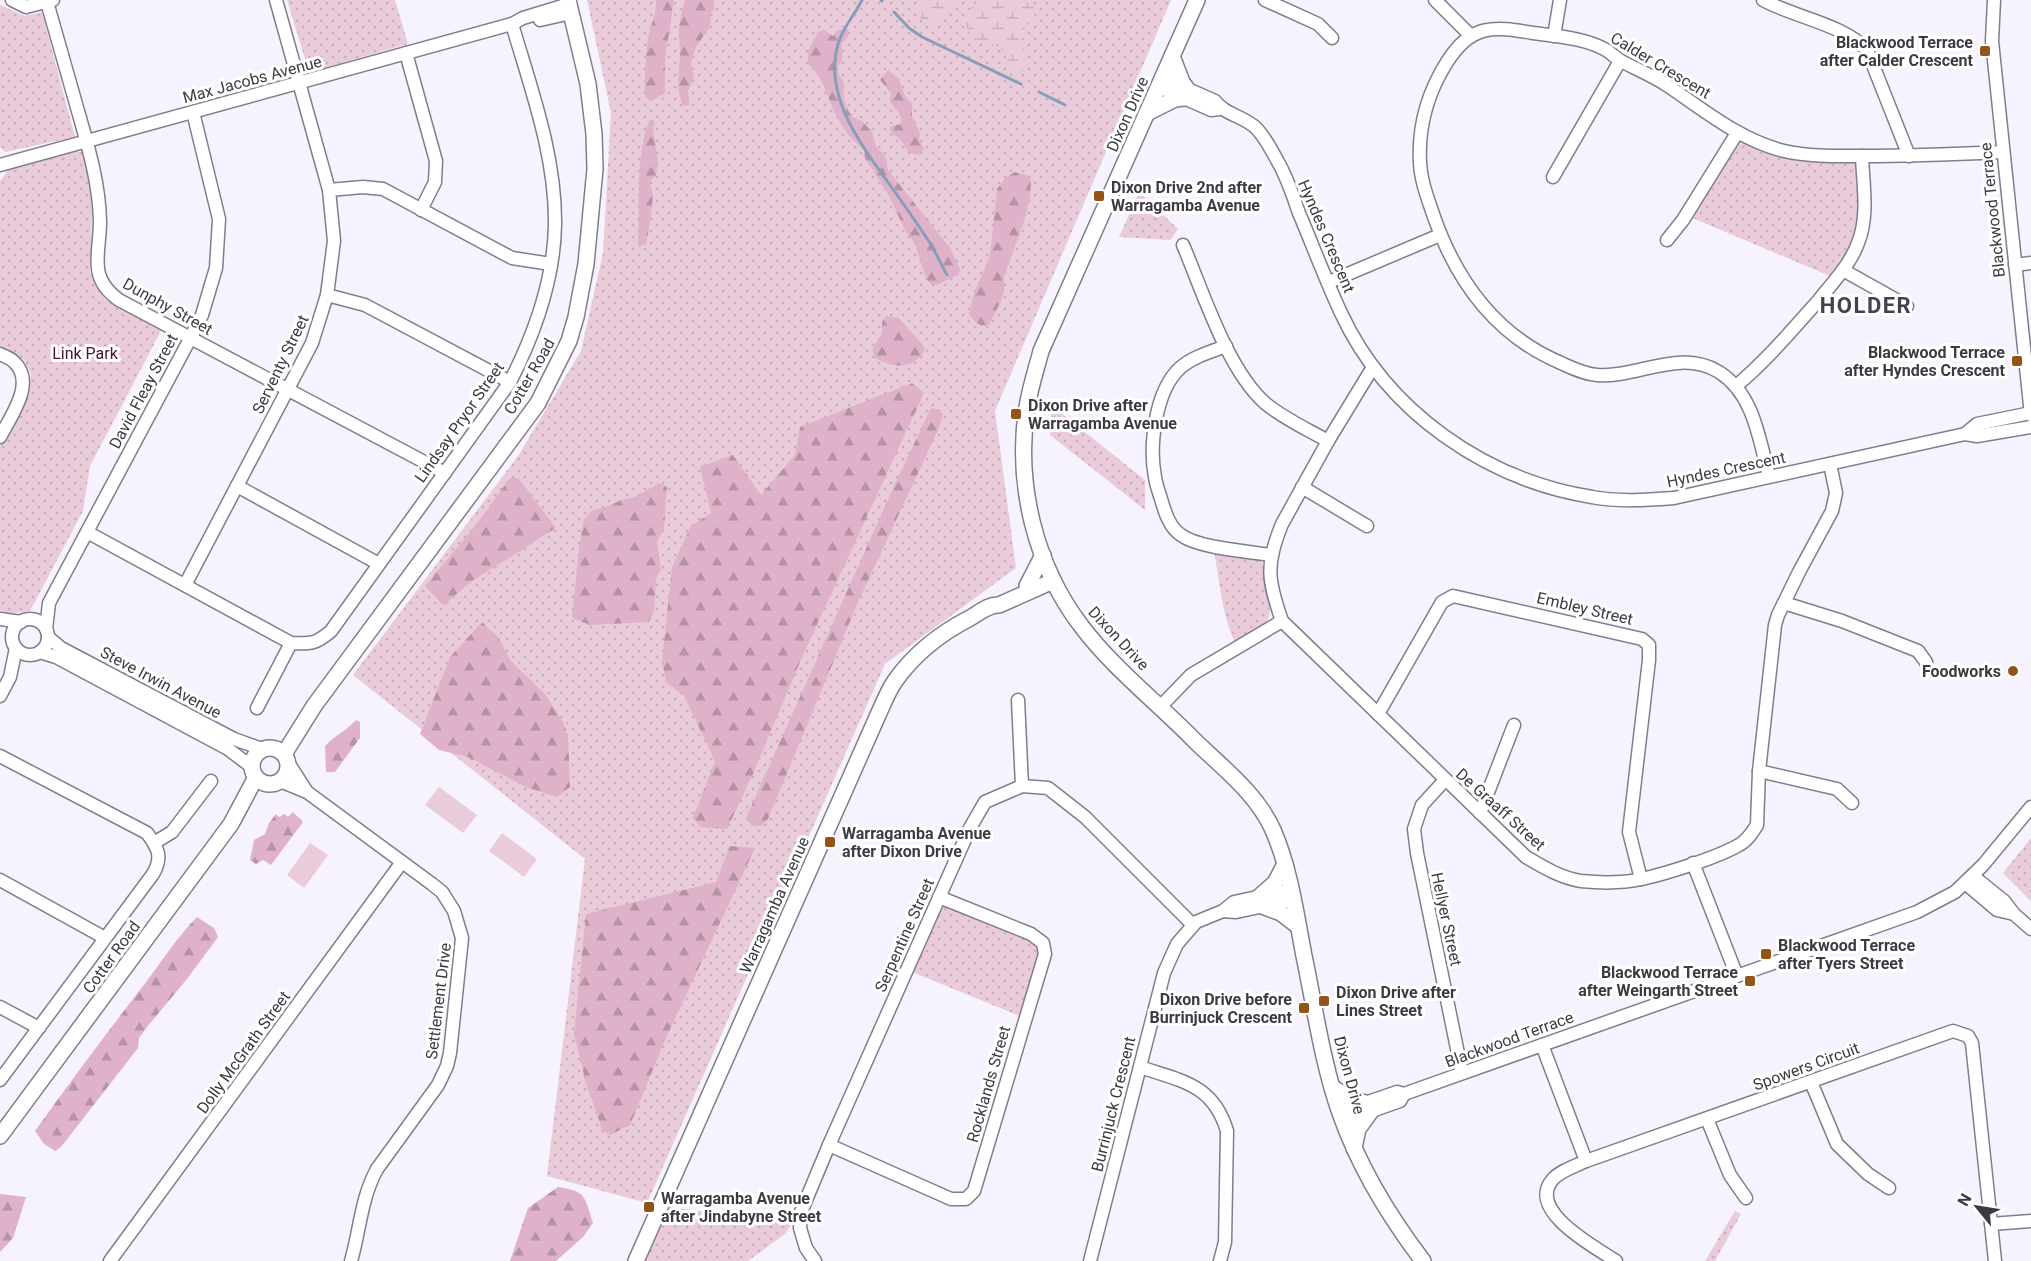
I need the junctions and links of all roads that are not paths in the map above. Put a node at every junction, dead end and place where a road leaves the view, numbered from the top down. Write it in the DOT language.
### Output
graph roads {
  1 [pos="12,0"];
  2 [pos="276,0"];
  3 [pos="1197,0"];
  4 [pos="1265,0"];
  5 [pos="1435,0"];
  6 [pos="1560,0"];
  7 [pos="1763,0"];
  8 [pos="1994,0"];
  9 [pos="50,1"];
  10 [pos="569,5"];
  11 [pos="512,24"];
  12 [pos="1470,35"];
  13 [pos="1554,36"];
  14 [pos="1332,38"];
  15 [pos="406,53"];
  16 [pos="1172,56"];
  17 [pos="1620,61"];
  18 [pos="1161,82"];
  19 [pos="299,83"];
  20 [pos="1185,93"];
  21 [pos="193,112"];
  22 [pos="1147,113"];
  23 [pos="1737,133"];
  24 [pos="87,141"];
  25 [pos="2003,152"];
  26 [pos="1862,156"];
  27 [pos="1909,156"];
  28 [pos="0,165"];
  29 [pos="1553,177"];
  30 [pos="329,190"];
  31 [pos="421,210"];
  32 [pos="1440,235"];
  33 [pos="1667,240"];
  34 [pos="1183,244"];
  35 [pos="2031,263"];
  36 [pos="551,264"];
  37 [pos="2015,265"];
  38 [pos="1843,270"];
  39 [pos="1329,282"];
  40 [pos="327,295"];
  41 [pos="1907,306"];
  42 [pos="190,337"];
  43 [pos="1226,346"];
  44 [pos="0,354"];
  45 [pos="1373,367"];
  46 [pos="510,382"];
  47 [pos="1736,386"];
  48 [pos="288,389"];
  49 [pos="2031,414"];
  50 [pos="2031,427"];
  51 [pos="1965,434"];
  52 [pos="0,437"];
  53 [pos="1328,441"];
  54 [pos="1830,464"];
  55 [pos="445,473"];
  56 [pos="1769,476"];
  57 [pos="237,486"];
  58 [pos="1302,487"];
  59 [pos="1367,526"];
  60 [pos="87,532"];
  61 [pos="1043,555"];
  62 [pos="1270,555"];
  63 [pos="379,564"];
  64 [pos="1052,578"];
  65 [pos="185,585"];
  66 [pos="1028,589"];
  67 [pos="49,603"];
  68 [pos="1065,603"];
  69 [pos="1784,603"];
  70 [pos="0,620"];
  71 [pos="23,621"];
  72 [pos="1282,621"];
  73 [pos="47,633"];
  74 [pos="13,634"];
  75 [pos="291,643"];
  76 [pos="16,648"];
  77 [pos="37,653"];
  78 [pos="1926,662"];
  79 [pos="10,677"];
  80 [pos="0,696"];
  81 [pos="1018,700"];
  82 [pos="1161,706"];
  83 [pos="257,708"];
  84 [pos="1378,714"];
  85 [pos="1514,725"];
  86 [pos="277,753"];
  87 [pos="0,756"];
  88 [pos="1759,771"];
  89 [pos="254,772"];
  90 [pos="1445,780"];
  91 [pos="211,781"];
  92 [pos="275,783"];
  93 [pos="1022,786"];
  94 [pos="307,792"];
  95 [pos="1852,803"];
  96 [pos="2031,807"];
  97 [pos="1480,813"];
  98 [pos="231,824"];
  99 [pos="154,843"];
  100 [pos="1999,848"];
  101 [pos="402,862"];
  102 [pos="1693,863"];
  103 [pos="1284,864"];
  104 [pos="1641,879"];
  105 [pos="1969,879"];
  106 [pos="0,880"];
  107 [pos="1995,894"];
  108 [pos="1292,895"];
  109 [pos="939,897"];
  110 [pos="1261,901"];
  111 [pos="2014,914"];
  112 [pos="1193,924"];
  113 [pos="1298,926"];
  114 [pos="2031,928"];
  115 [pos="105,938"];
  116 [pos="1737,976"];
  117 [pos="0,1007"];
  118 [pos="39,1028"];
  119 [pos="1542,1045"];
  120 [pos="1140,1067"];
  121 [pos="1462,1073"];
  122 [pos="0,1080"];
  123 [pos="1811,1082"];
  124 [pos="1332,1087"];
  125 [pos="1368,1107"];
  126 [pos="19,1111"];
  127 [pos="1341,1116"];
  128 [pos="1707,1119"];
  129 [pos="0,1136"];
  130 [pos="0,1144"];
  131 [pos="829,1145"];
  132 [pos="1354,1148"];
  133 [pos="1586,1161"];
  134 [pos="1889,1188"];
  135 [pos="1746,1198"];
  136 [pos="2031,1221"];
  137 [pos="1991,1224"];
  138 [pos="110,1261"];
  139 [pos="351,1261"];
  140 [pos="636,1261"];
  141 [pos="815,1261"];
  142 [pos="1090,1261"];
  143 [pos="1220,1261"];
  144 [pos="1423,1261"];
  145 [pos="1616,1261"];
  146 [pos="1995,1261"];
  1 -- 9 [label="street"];
  2 -- 19 [label="street, Serventy Street"];
  3 -- 16 [label="main road, Dixon Drive"];
  4 -- 14 [label="street"];
  5 -- 12 [label="street"];
  6 -- 13 [label="street"];
  7 -- 27 [label="street"];
  8 -- 25 [label="street, Blackwood Terrace"];
  9 -- 24 [label="street, Dunphy Street"];
  10 -- 11 [label="street, Max Jacobs Avenue"];
  10 -- 86 [label="main road, Cotter Road"];
  11 -- 15 [label="street, Max Jacobs Avenue"];
  11 -- 36 [label="street, Lindsay Pryor Street"];
  12 -- 13 [label="street, Calder Crescent"];
  12 -- 32 [label="street"];
  13 -- 17 [label="street, Calder Crescent"];
  15 -- 19 [label="street, Max Jacobs Avenue"];
  15 -- 31 [label="street"];
  16 -- 18 [label="main road, Dixon Drive"];
  16 -- 20 [label="main road"];
  17 -- 23 [label="street, Calder Crescent"];
  17 -- 29 [label="street"];
  18 -- 20 [label="street, Hyndes Crescent"];
  18 -- 22 [label="main road, Dixon Drive"];
  19 -- 21 [label="street, Max Jacobs Avenue"];
  19 -- 30 [label="street, Serventy Street"];
  20 -- 22 [label="main road"];
  20 -- 39 [label="street, Hyndes Crescent"];
  21 -- 24 [label="street, Max Jacobs Avenue"];
  21 -- 42 [label="street, David Fleay Street"];
  22 -- 61 [label="main road, Dixon Drive"];
  23 -- 26 [label="street, Calder Crescent"];
  23 -- 33 [label="street"];
  24 -- 28 [label="street, Max Jacobs Avenue"];
  24 -- 42 [label="street, Dunphy Street"];
  25 -- 27 [label="street, Calder Crescent"];
  25 -- 37 [label="street, Blackwood Terrace"];
  26 -- 27 [label="street, Calder Crescent"];
  26 -- 38 [label="street"];
  30 -- 31 [label="street"];
  30 -- 40 [label="street, Serventy Street"];
  31 -- 36 [label="street"];
  32 -- 39 [label="street"];
  32 -- 47 [label="street"];
  34 -- 43 [label="street"];
  35 -- 37 [label="street"];
  36 -- 46 [label="street, Lindsay Pryor Street"];
  37 -- 49 [label="street, Blackwood Terrace"];
  38 -- 41 [label="street"];
  38 -- 47 [label="street"];
  39 -- 45 [label="street, Hyndes Crescent"];
  40 -- 46 [label="street"];
  40 -- 48 [label="street, Serventy Street"];
  42 -- 48 [label="street, Dunphy Street"];
  42 -- 60 [label="street, David Fleay Street"];
  43 -- 53 [label="street"];
  43 -- 62 [label="street"];
  44 -- 52 [label="street"];
  45 -- 53 [label="street, De Graaff Street"];
  45 -- 56 [label="street, Hyndes Crescent"];
  46 -- 55 [label="street, Lindsay Pryor Street"];
  47 -- 56 [label="street"];
  48 -- 55 [label="street, Dunphy Street"];
  48 -- 57 [label="street, Serventy Street"];
  49 -- 51 [label="street, Hyndes Crescent"];
  50 -- 51 [label="street, Hyndes Crescent"];
  51 -- 54 [label="street, Hyndes Crescent"];
  53 -- 58 [label="street, De Graaff Street"];
  54 -- 56 [label="street, Hyndes Crescent"];
  54 -- 69 [label="street, De Graaff Street"];
  55 -- 63 [label="street, Lindsay Pryor Street"];
  57 -- 63 [label="street"];
  57 -- 65 [label="street, Serventy Street"];
  58 -- 59 [label="street"];
  58 -- 62 [label="street, De Graaff Street"];
  60 -- 65 [label="street"];
  60 -- 67 [label="street, David Fleay Street"];
  61 -- 64 [label="main road, Dixon Drive"];
  61 -- 66 [label="main road"];
  62 -- 72 [label="street, De Graaff Street"];
  63 -- 75 [label="street, Lindsay Pryor Street"];
  64 -- 66 [label="main road, Warragamba Avenue"];
  64 -- 68 [label="main road, Dixon Drive"];
  65 -- 75 [label="street"];
  66 -- 68 [label="main road"];
  66 -- 140 [label="main road, Warragamba Avenue"];
  67 -- 71 [label="street, David Fleay Street"];
  67 -- 73 [label="street, David Fleay Street"];
  68 -- 82 [label="main road, Dixon Drive"];
  69 -- 78 [label="street"];
  69 -- 88 [label="street, De Graaff Street"];
  70 -- 71 [label="street"];
  70 -- 74 [label="street"];
  71 -- 73 [label="street"];
  71 -- 74 [label="street"];
  72 -- 82 [label="street"];
  72 -- 84 [label="street, De Graaff Street"];
  73 -- 77 [label="street"];
  73 -- 86 [label="street, Steve Irwin Avenue"];
  74 -- 76 [label="street"];
  75 -- 83 [label="street"];
  76 -- 77 [label="street"];
  76 -- 79 [label="street"];
  77 -- 79 [label="street"];
  77 -- 89 [label="street, Steve Irwin Avenue"];
  79 -- 80 [label="street"];
  81 -- 93 [label="street"];
  82 -- 103 [label="main road, Dixon Drive"];
  84 -- 90 [label="street, De Graaff Street"];
  84 -- 104 [label="street, Embley Street"];
  85 -- 97 [label="street"];
  86 -- 89 [label="main road"];
  86 -- 92 [label="main road"];
  86 -- 94 [label="street, Settlement Drive"];
  87 -- 99 [label="street"];
  88 -- 95 [label="street"];
  88 -- 102 [label="street, De Graaff Street"];
  89 -- 92 [label="main road"];
  89 -- 98 [label="main road, Cotter Road"];
  90 -- 97 [label="street, De Graaff Street"];
  90 -- 121 [label="street, Hellyer Street"];
  91 -- 99 [label="street"];
  92 -- 94 [label="street, Settlement Drive"];
  92 -- 98 [label="main road, Cotter Road"];
  93 -- 109 [label="street, Serpentine Street"];
  93 -- 112 [label="street"];
  94 -- 101 [label="street, Settlement Drive"];
  96 -- 100 [label="street, Blackwood Terrace"];
  97 -- 104 [label="street, De Graaff Street"];
  98 -- 126 [label="main road, Cotter Road"];
  99 -- 115 [label="street"];
  100 -- 105 [label="street, Blackwood Terrace"];
  100 -- 107 [label="street"];
  101 -- 138 [label="street, Dolly McGrath Street"];
  101 -- 139 [label="street, Settlement Drive"];
  102 -- 104 [label="street, De Graaff Street"];
  102 -- 116 [label="street"];
  103 -- 108 [label="main road, Dixon Drive"];
  103 -- 110 [label="main road"];
  105 -- 107 [label="street"];
  105 -- 111 [label="street"];
  105 -- 116 [label="street, Blackwood Terrace"];
  106 -- 115 [label="street"];
  107 -- 111 [label="street"];
  108 -- 110 [label="street, Burrinjuck Crescent"];
  108 -- 113 [label="main road, Dixon Drive"];
  109 -- 131 [label="street, Serpentine Street"];
  109 -- 131 [label="street, Rocklands Street"];
  110 -- 112 [label="street, Burrinjuck Crescent"];
  110 -- 113 [label="main road"];
  111 -- 114 [label="street"];
  112 -- 120 [label="street, Burrinjuck Crescent"];
  113 -- 124 [label="main road, Dixon Drive"];
  115 -- 118 [label="street"];
  116 -- 119 [label="street, Blackwood Terrace"];
  117 -- 118 [label="street"];
  118 -- 122 [label="street"];
  119 -- 121 [label="street, Blackwood Terrace"];
  119 -- 133 [label="street"];
  120 -- 142 [label="street, Burrinjuck Crescent"];
  120 -- 143 [label="street"];
  121 -- 125 [label="street, Blackwood Terrace"];
  123 -- 128 [label="street, Spowers Circuit"];
  123 -- 134 [label="street"];
  123 -- 137 [label="street, Spowers Circuit"];
  124 -- 125 [label="main road"];
  124 -- 127 [label="main road, Dixon Drive"];
  125 -- 127 [label="street, Blackwood Terrace"];
  125 -- 132 [label="main road"];
  126 -- 129 [label="main road, Cotter Road"];
  126 -- 130 [label="main road, Cotter Road"];
  127 -- 132 [label="main road, Dixon Drive"];
  128 -- 133 [label="street, Spowers Circuit"];
  128 -- 135 [label="street"];
  131 -- 141 [label="street, Serpentine Street"];
  132 -- 144 [label="main road, Dixon Drive"];
  133 -- 145 [label="street, Spowers Circuit"];
  136 -- 137 [label="street"];
  137 -- 146 [label="street, Spowers Circuit"];
}
